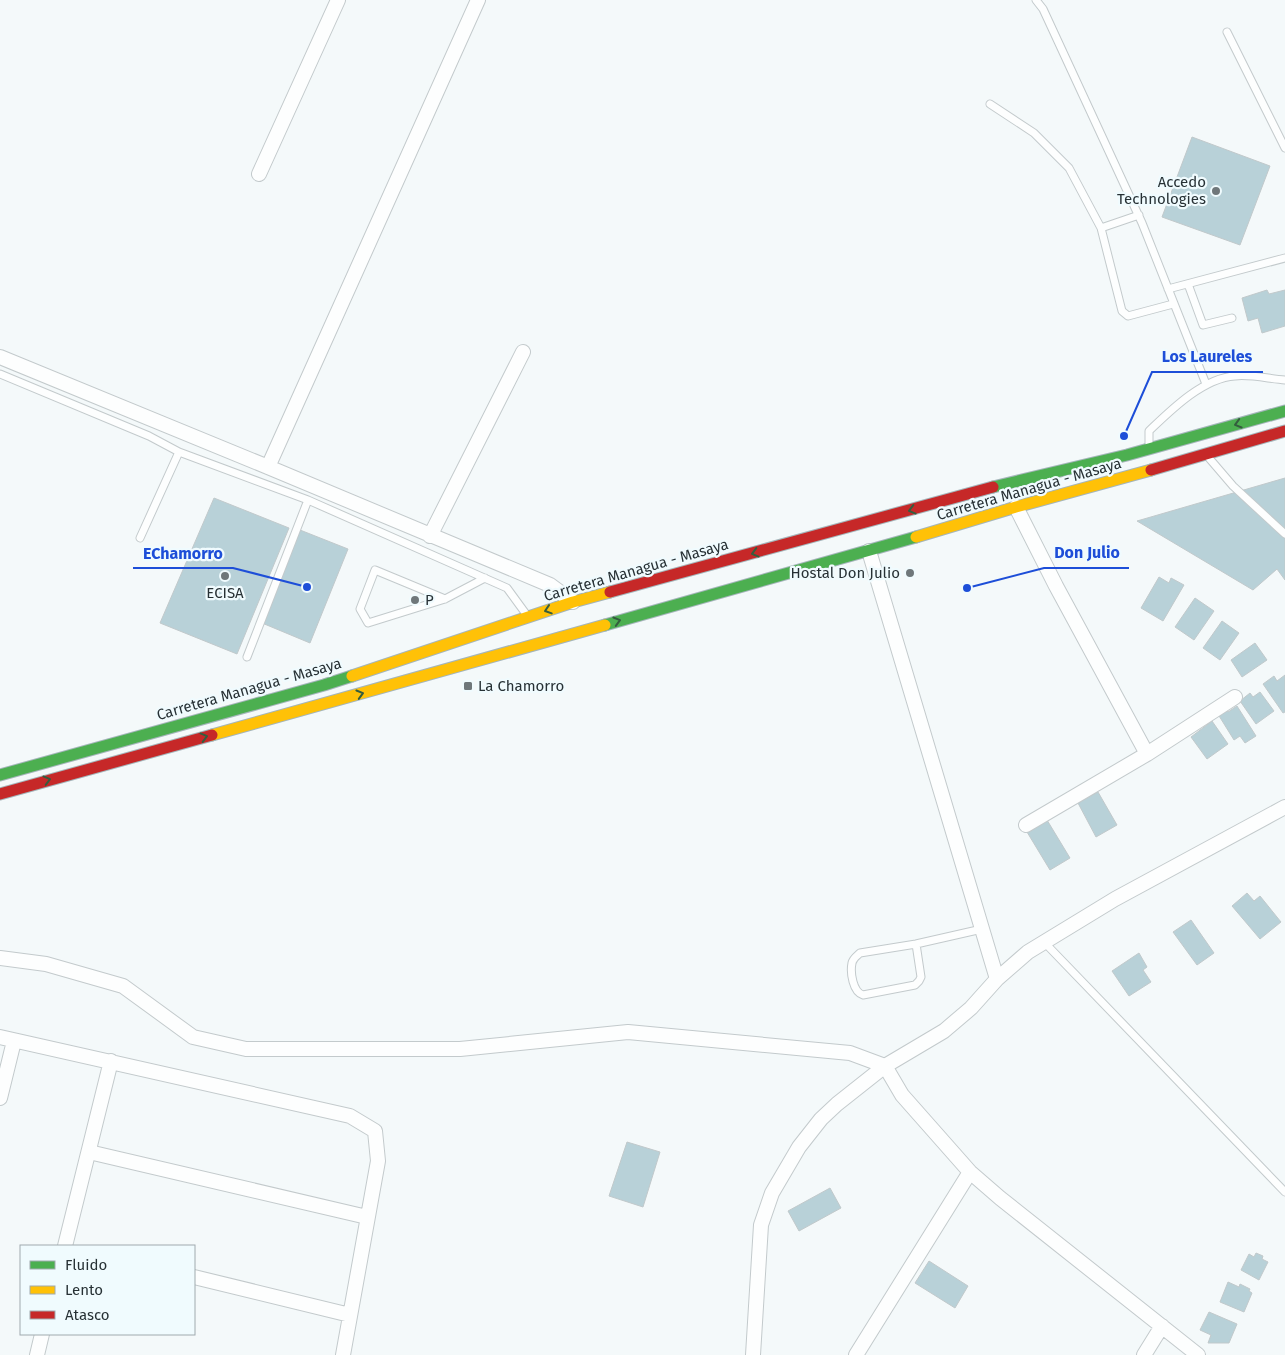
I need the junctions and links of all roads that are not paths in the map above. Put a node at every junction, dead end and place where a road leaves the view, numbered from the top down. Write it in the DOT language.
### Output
graph roads {
  1 [pos="338,0"];
  2 [pos="478,0"];
  3 [pos="1036,0"];
  4 [pos="1227,32"];
  5 [pos="990,104"];
  6 [pos="1285,148"];
  7 [pos="259,174"];
  8 [pos="1139,215"];
  9 [pos="1100,228"];
  10 [pos="1285,258"];
  11 [pos="1188,284"];
  12 [pos="1168,289"];
  13 [pos="1173,304"];
  14 [pos="1232,318"];
  15 [pos="523,352"];
  16 [pos="0,357"];
  17 [pos="0,374"];
  18 [pos="1285,380"];
  19 [pos="1206,384"];
  20 [pos="1285,411"];
  21 [pos="1285,431"];
  22 [pos="1149,449"];
  23 [pos="179,452"];
  24 [pos="1206,454"];
  25 [pos="268,467"];
  26 [pos="308,500"];
  27 [pos="1016,507"];
  28 [pos="1285,534"];
  29 [pos="430,536"];
  30 [pos="140,538"];
  31 [pos="869,551"];
  32 [pos="485,578"];
  33 [pos="446,600"];
  34 [pos="573,602"];
  35 [pos="528,617"];
  36 [pos="247,656"];
  37 [pos="1235,697"];
  38 [pos="1147,754"];
  39 [pos="0,775"];
  40 [pos="0,794"];
  41 [pos="1285,807"];
  42 [pos="1026,825"];
  43 [pos="982,929"];
  44 [pos="1044,942"];
  45 [pos="916,944"];
  46 [pos="0,958"];
  47 [pos="997,979"];
  48 [pos="0,1037"];
  49 [pos="14,1041"];
  50 [pos="111,1061"];
  51 [pos="885,1066"];
  52 [pos="0,1098"];
  53 [pos="88,1152"];
  54 [pos="970,1172"];
  55 [pos="1285,1192"];
  56 [pos="367,1217"];
  57 [pos="66,1245"];
  58 [pos="195,1277"];
  59 [pos="350,1315"];
  60 [pos="1162,1326"];
  61 [pos="42,1335"];
  62 [pos="37,1355"];
  63 [pos="343,1355"];
  64 [pos="753,1355"];
  65 [pos="856,1355"];
  66 [pos="1144,1355"];
  67 [pos="1198,1355"];
  1 -- 7 [label="street"];
  2 -- 25 [label="street"];
  3 -- 8 [label="lane"];
  4 -- 6 [label="lane"];
  5 -- 9 [label="lane"];
  8 -- 9 [label="lane"];
  8 -- 12 [label="lane"];
  9 -- 13 [label="lane"];
  10 -- 11 [label="lane"];
  11 -- 12 [label="lane"];
  11 -- 14 [label="lane"];
  12 -- 13 [label="lane"];
  13 -- 19 [label="lane"];
  15 -- 29 [label="street"];
  16 -- 25 [label="street"];
  17 -- 23 [label="lane"];
  18 -- 19 [label="lane"];
  19 -- 22 [label="lane"];
  20 -- 22 [label="highway, Carretera Managua - Masaya, one-way"];
  21 -- 24 [label="highway, Carretera Managua - Masaya"];
  22 -- 34 [label="highway, Carretera Managua - Masaya, one-way"];
  23 -- 26 [label="lane"];
  23 -- 30 [label="lane"];
  24 -- 27 [label="highway, Carretera Managua - Masaya"];
  24 -- 28 [label="lane"];
  25 -- 29 [label="street"];
  26 -- 32 [label="lane"];
  26 -- 36 [label="lane"];
  27 -- 31 [label="highway, Carretera Managua - Masaya"];
  27 -- 38 [label="street"];
  29 -- 34 [label="street"];
  40 -- 31 [label="highway, Carretera Managua - Masaya, one-way"];
  31 -- 43 [label="street"];
  32 -- 33 [label="lane"];
  32 -- 35 [label="lane"];
  33 -- 33 [label="lane"];
  34 -- 35 [label="highway, Carretera Managua - Masaya, one-way"];
  35 -- 39 [label="highway, Carretera Managua - Masaya"];
  37 -- 38 [label="street"];
  38 -- 42 [label="street"];
  41 -- 44 [label="street"];
  43 -- 45 [label="lane"];
  43 -- 47 [label="street"];
  44 -- 47 [label="street"];
  44 -- 55 [label="lane"];
  45 -- 45 [label="lane"];
  46 -- 51 [label="street"];
  47 -- 51 [label="street"];
  48 -- 49 [label="street"];
  49 -- 50 [label="street"];
  49 -- 52 [label="street"];
  50 -- 53 [label="street"];
  50 -- 56 [label="street"];
  51 -- 54 [label="street"];
  51 -- 64 [label="street"];
  53 -- 56 [label="street"];
  53 -- 57 [label="street"];
  54 -- 60 [label="street"];
  54 -- 65 [label="street"];
  56 -- 59 [label="street"];
  58 -- 59 [label="street"];
  59 -- 63 [label="street"];
  60 -- 66 [label="street"];
  60 -- 67 [label="street"];
  61 -- 62 [label="street"];
}
